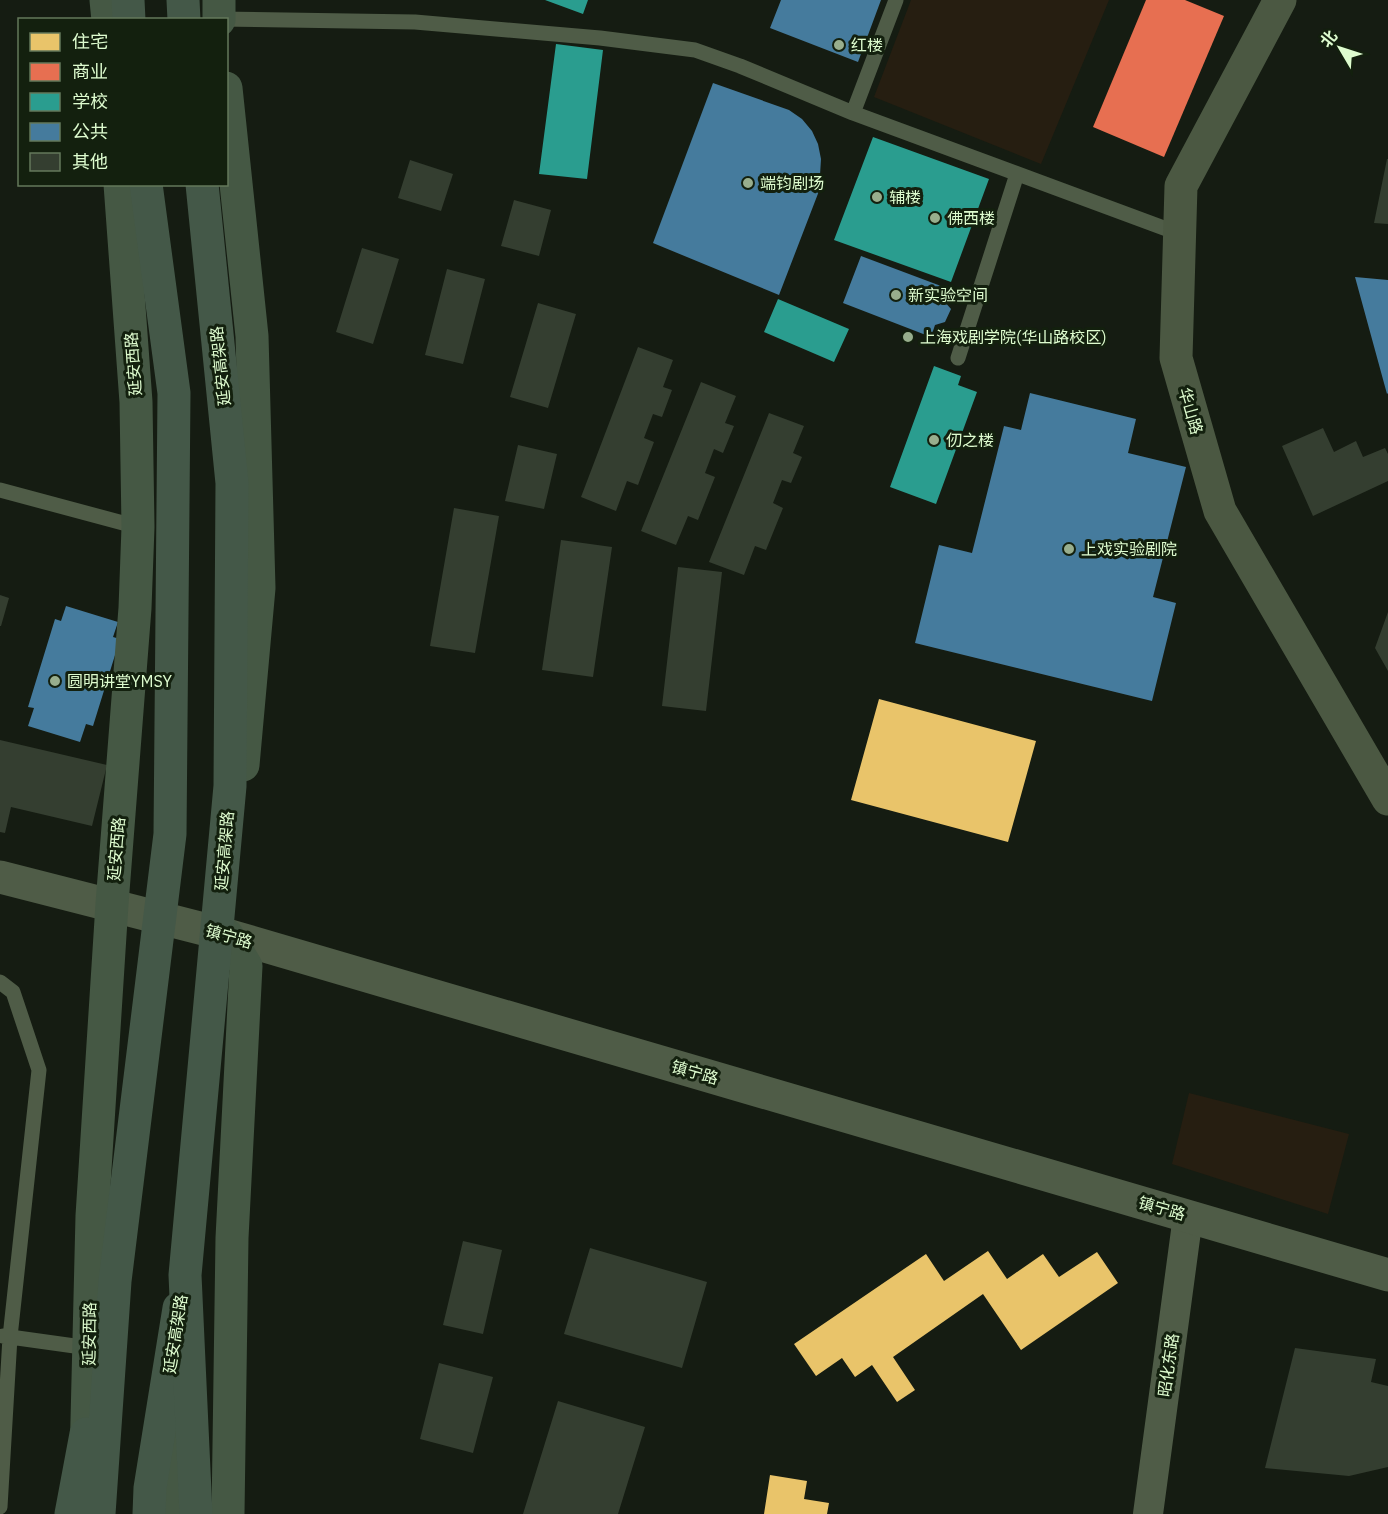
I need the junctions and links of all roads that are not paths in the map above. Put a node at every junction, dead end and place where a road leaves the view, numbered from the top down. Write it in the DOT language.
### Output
graph roads {
  1 [pos="106,0"];
  2 [pos="128,0"];
  3 [pos="183,0"];
  4 [pos="219,0"];
  5 [pos="896,0"];
  6 [pos="1280,0"];
  7 [pos="108,18"];
  8 [pos="129,18"];
  9 [pos="184,18"];
  10 [pos="219,18"];
  11 [pos="228,19"];
  12 [pos="228,107"];
  13 [pos="853,113"];
  14 [pos="1017,174"];
  15 [pos="120,186"];
  16 [pos="146,186"];
  17 [pos="202,186"];
  18 [pos="1180,234"];
  19 [pos="958,358"];
  20 [pos="0,490"];
  21 [pos="138,527"];
  22 [pos="1388,799"];
  23 [pos="0,877"];
  24 [pos="112,904"];
  25 [pos="227,935"];
  26 [pos="0,982"];
  27 [pos="1188,1216"];
  28 [pos="185,1275"];
  29 [pos="1388,1275"];
  30 [pos="115,1281"];
  31 [pos="5,1336"];
  32 [pos="89,1348"];
  33 [pos="0,1508"];
  34 [pos="71,1514"];
  35 [pos="85,1514"];
  36 [pos="99,1514"];
  37 [pos="149,1514"];
  38 [pos="173,1514"];
  39 [pos="196,1514"];
  40 [pos="228,1514"];
  41 [pos="1148,1514"];
  1 -- 7 [label="main road"];
  2 -- 8 [label="highway"];
  3 -- 9 [label="highway"];
  4 -- 10 [label="main road"];
  5 -- 13 [label="lane"];
  6 -- 18 [label="main road, 华山路"];
  11 -- 13 [label="lane"];
  12 -- 25 [label="main road"];
  13 -- 14 [label="lane"];
  14 -- 18 [label="lane"];
  14 -- 19 [label="lane"];
  15 -- 21 [label="main road, 延安西路"];
  16 -- 30 [label="highway, bridge"];
  17 -- 28 [label="highway, 延安高架路, bridge"];
  18 -- 22 [label="main road, 华山路"];
  20 -- 21 [label="lane"];
  21 -- 24 [label="main road, 延安西路"];
  23 -- 24 [label="street, 镇宁路"];
  24 -- 25 [label="street, 镇宁路"];
  24 -- 32 [label="main road, 延安西路"];
  25 -- 27 [label="street, 镇宁路"];
  25 -- 38 [label="main road"];
  25 -- 40 [label="main road"];
  26 -- 31 [label="lane"];
  27 -- 29 [label="street, 镇宁路"];
  27 -- 41 [label="street, 昭化东路"];
  28 -- 37 [label="highway, 延安高架路, bridge"];
  28 -- 39 [label="highway, bridge"];
  30 -- 34 [label="highway, bridge"];
  30 -- 36 [label="highway, bridge"];
  31 -- 32 [label="lane"];
  31 -- 33 [label="lane"];
  32 -- 35 [label="main road, 延安西路"];
}
